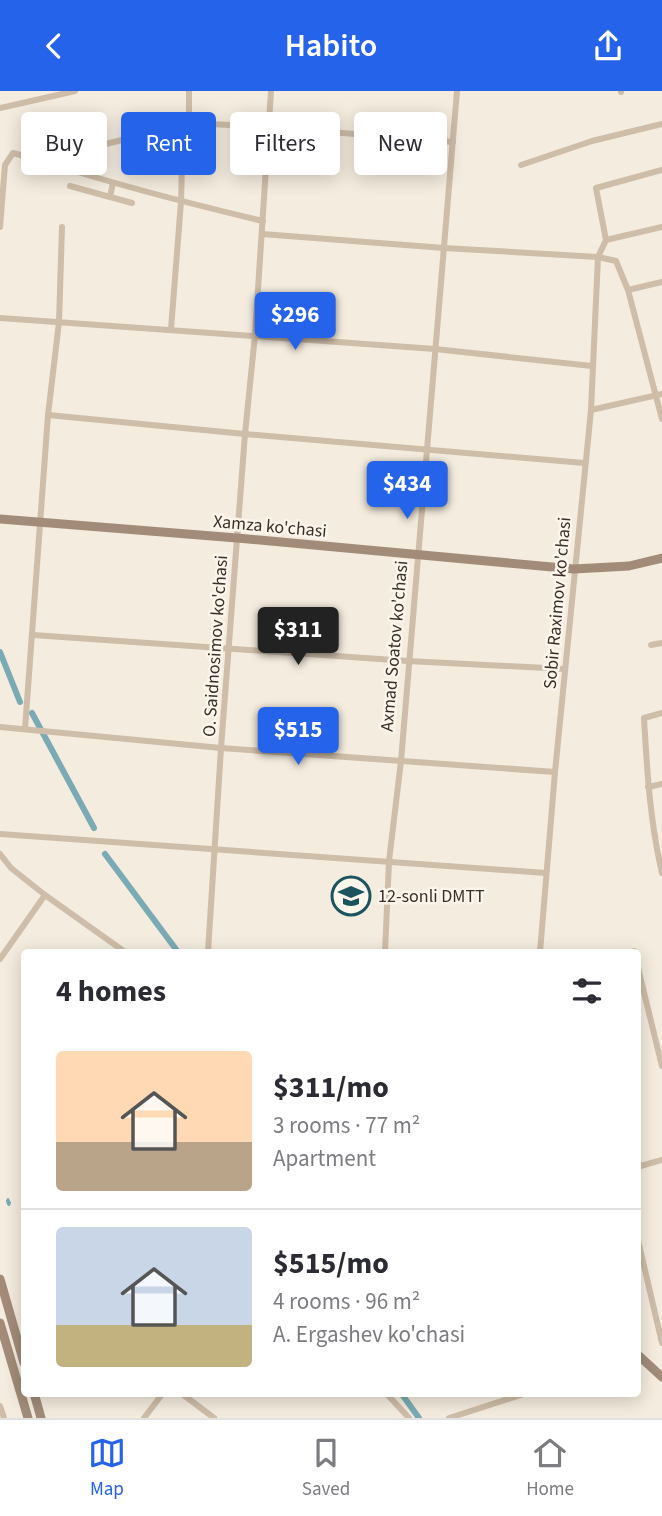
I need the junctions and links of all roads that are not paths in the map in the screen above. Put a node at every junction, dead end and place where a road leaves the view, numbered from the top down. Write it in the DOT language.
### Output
graph roads {
  1 [pos="75,91"];
  2 [pos="189,91"];
  3 [pos="271,91"];
  4 [pos="457,91"];
  5 [pos="0,108"];
  6 [pos="189,112"];
  7 [pos="270,112"];
  8 [pos="662,124"];
  9 [pos="340,133"];
  10 [pos="453,142"];
  11 [pos="21,155"];
  12 [pos="2,165"];
  13 [pos="521,165"];
  14 [pos="662,170"];
  15 [pos="87,175"];
  16 [pos="182,175"];
  17 [pos="266,175"];
  18 [pos="113,183"];
  19 [pos="70,186"];
  20 [pos="110,197"];
  21 [pos="181,202"];
  22 [pos="132,203"];
  23 [pos="263,221"];
  24 [pos="0,227"];
  25 [pos="62,227"];
  26 [pos="662,227"];
  27 [pos="262,234"];
  28 [pos="606,240"];
  29 [pos="444,249"];
  30 [pos="598,257"];
  31 [pos="662,282"];
  32 [pos="628,290"];
  33 [pos="0,318"];
  34 [pos="59,322"];
  35 [pos="170,329"];
  36 [pos="255,335"];
  37 [pos="435,349"];
  38 [pos="592,366"];
  39 [pos="659,394"];
  40 [pos="591,410"];
  41 [pos="48,415"];
  42 [pos="662,419"];
  43 [pos="245,434"];
  44 [pos="427,449"];
  45 [pos="584,463"];
  46 [pos="0,519"];
  47 [pos="41,522"];
  48 [pos="237,538"];
  49 [pos="418,556"];
  50 [pos="662,558"];
  51 [pos="574,569"];
  52 [pos="33,635"];
  53 [pos="662,643"];
  54 [pos="651,645"];
  55 [pos="230,649"];
  56 [pos="408,661"];
  57 [pos="565,669"];
  58 [pos="662,713"];
  59 [pos="0,727"];
  60 [pos="25,729"];
  61 [pos="221,748"];
  62 [pos="401,761"];
  63 [pos="555,772"];
  64 [pos="662,784"];
  65 [pos="648,787"];
  66 [pos="0,834"];
  67 [pos="215,850"];
  68 [pos="660,851"];
  69 [pos="0,854"];
  70 [pos="389,862"];
  71 [pos="546,873"];
  72 [pos="662,873"];
  73 [pos="45,895"];
  74 [pos="121,949"];
  75 [pos="208,949"];
  76 [pos="385,949"];
  77 [pos="540,949"];
  78 [pos="0,959"];
  79 [pos="641,980"];
  80 [pos="662,1066"];
  81 [pos="662,1160"];
  82 [pos="641,1166"];
  83 [pos="641,1253"];
  84 [pos="0,1279"];
  85 [pos="1,1330"];
  86 [pos="19,1335"];
  87 [pos="662,1343"];
  88 [pos="4,1350"];
  89 [pos="641,1360"];
  90 [pos="662,1377"];
  91 [pos="35,1397"];
  92 [pos="160,1397"];
  93 [pos="186,1397"];
  94 [pos="390,1397"];
  95 [pos="515,1397"];
  96 [pos="0,1406"];
  97 [pos="4,1418"];
  98 [pos="28,1418"];
  99 [pos="41,1418"];
  100 [pos="144,1418"];
  101 [pos="214,1418"];
  102 [pos="409,1418"];
  103 [pos="449,1418"];
  1 -- 5 [label="street"];
  2 -- 6 [label="street"];
  3 -- 7 [label="street, O. Saidnosimov ko'chasi"];
  4 -- 10 [label="street, Axmad Soatov ko'chasi"];
  8 -- 13 [label="street"];
  9 -- 10 [label="street"];
  10 -- 29 [label="street, Axmad Soatov ko'chasi"];
  11 -- 12 [label="street"];
  12 -- 24 [label="street"];
  14 -- 28 [label="street"];
  15 -- 18 [label="street"];
  16 -- 21 [label="street"];
  17 -- 23 [label="street, O. Saidnosimov ko'chasi"];
  18 -- 20 [label="street"];
  18 -- 21 [label="street"];
  19 -- 20 [label="street"];
  20 -- 22 [label="street"];
  21 -- 23 [label="street"];
  21 -- 35 [label="street"];
  23 -- 27 [label="street, O. Saidnosimov ko'chasi"];
  25 -- 34 [label="street"];
  26 -- 28 [label="street"];
  27 -- 29 [label="street"];
  27 -- 36 [label="street, O. Saidnosimov ko'chasi"];
  28 -- 30 [label="street"];
  29 -- 30 [label="street"];
  29 -- 37 [label="street, Axmad Soatov ko'chasi"];
  30 -- 32 [label="street"];
  30 -- 38 [label="street, Sobir Raximov ko'chasi"];
  31 -- 32 [label="street"];
  32 -- 39 [label="street"];
  33 -- 34 [label="street"];
  34 -- 35 [label="street"];
  34 -- 41 [label="street"];
  35 -- 36 [label="street"];
  36 -- 37 [label="street"];
  36 -- 43 [label="street, O. Saidnosimov ko'chasi"];
  37 -- 38 [label="street"];
  37 -- 44 [label="street, Axmad Soatov ko'chasi"];
  38 -- 40 [label="street, Sobir Raximov ko'chasi"];
  39 -- 40 [label="street"];
  39 -- 42 [label="street"];
  40 -- 45 [label="street, Sobir Raximov ko'chasi"];
  41 -- 43 [label="street"];
  41 -- 47 [label="street"];
  43 -- 44 [label="street"];
  43 -- 48 [label="street, O. Saidnosimov ko'chasi"];
  44 -- 45 [label="street"];
  44 -- 49 [label="street, Axmad Soatov ko'chasi"];
  45 -- 51 [label="street, Sobir Raximov ko'chasi"];
  46 -- 47 [label="main road, Xamza ko'chasi"];
  47 -- 48 [label="main road, Xamza ko'chasi"];
  47 -- 52 [label="street"];
  48 -- 49 [label="main road, Xamza ko'chasi"];
  48 -- 55 [label="street, O. Saidnosimov ko'chasi"];
  49 -- 51 [label="main road, Xamza ko'chasi"];
  49 -- 56 [label="street, Axmad Soatov ko'chasi"];
  50 -- 51 [label="main road, Xamza ko'chasi"];
  51 -- 57 [label="street, Sobir Raximov ko'chasi"];
  52 -- 55 [label="street"];
  52 -- 60 [label="street"];
  53 -- 54 [label="street"];
  55 -- 56 [label="street"];
  55 -- 61 [label="street, O. Saidnosimov ko'chasi"];
  56 -- 57 [label="street"];
  56 -- 62 [label="street, Axmad Soatov ko'chasi"];
  57 -- 63 [label="street, Sobir Raximov ko'chasi"];
  58 -- 65 [label="street"];
  59 -- 60 [label="street"];
  60 -- 61 [label="street"];
  61 -- 62 [label="street"];
  61 -- 67 [label="street, O. Saidnosimov ko'chasi"];
  62 -- 63 [label="street"];
  62 -- 70 [label="street, Axmad Soatov ko'chasi"];
  63 -- 71 [label="street, Sobir Raximov ko'chasi"];
  64 -- 65 [label="street"];
  65 -- 68 [label="street"];
  66 -- 67 [label="street"];
  67 -- 70 [label="street"];
  67 -- 75 [label="street, O. Saidnosimov ko'chasi"];
  68 -- 72 [label="street"];
  69 -- 73 [label="street"];
  70 -- 71 [label="street"];
  70 -- 76 [label="street, Axmad Soatov ko'chasi"];
  71 -- 77 [label="street, Sobir Raximov ko'chasi"];
  73 -- 74 [label="street"];
  73 -- 78 [label="street"];
  79 -- 80 [label="street"];
  81 -- 82 [label="street"];
  83 -- 87 [label="street"];
  84 -- 86 [label="main road"];
  85 -- 86 [label="main road"];
  85 -- 88 [label="main road"];
  86 -- 88 [label="main road"];
  86 -- 88 [label="main road"];
  88 -- 98 [label="main road"];
  89 -- 90 [label="main road"];
  91 -- 99 [label="main road"];
  92 -- 100 [label="street"];
  93 -- 101 [label="street"];
  94 -- 102 [label="street"];
  95 -- 103 [label="street"];
  96 -- 97 [label="street"];
}
